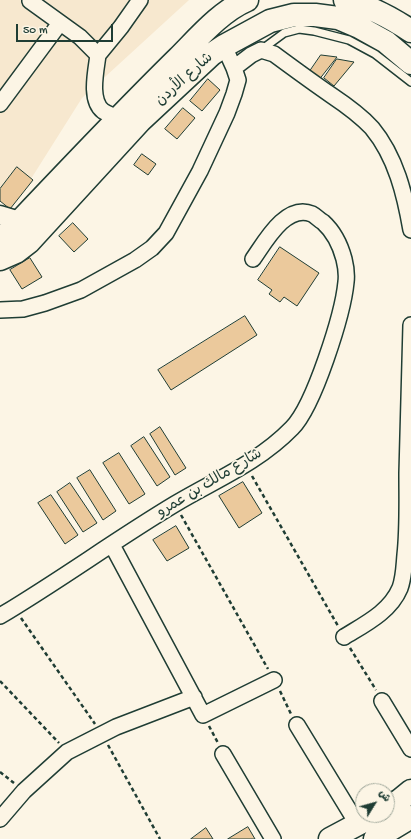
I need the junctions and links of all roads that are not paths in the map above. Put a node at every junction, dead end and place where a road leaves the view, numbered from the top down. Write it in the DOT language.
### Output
graph roads {
  1 [pos="140,0"];
  2 [pos="248,0"];
  3 [pos="345,0"];
  4 [pos="30,1"];
  5 [pos="60,23"];
  6 [pos="411,31"];
  7 [pos="224,46"];
  8 [pos="261,50"];
  9 [pos="98,55"];
  10 [pos="411,63"];
  11 [pos="234,68"];
  12 [pos="411,82"];
  13 [pos="0,104"];
  14 [pos="118,118"];
  15 [pos="10,218"];
  16 [pos="411,230"];
  17 [pos="0,237"];
  18 [pos="0,259"];
  19 [pos="253,259"];
  20 [pos="0,310"];
  21 [pos="411,325"];
  22 [pos="112,545"];
  23 [pos="0,616"];
  24 [pos="344,637"];
  25 [pos="274,680"];
  26 [pos="194,697"];
  27 [pos="382,702"];
  28 [pos="297,725"];
  29 [pos="411,749"];
  30 [pos="224,754"];
  31 [pos="411,791"];
  32 [pos="395,803"];
  33 [pos="355,804"];
  34 [pos="411,817"];
  35 [pos="0,819"];
  36 [pos="361,823"];
  37 [pos="273,839"];
  38 [pos="330,839"];
  39 [pos="375,839"];
  1 -- 9 [label="street"];
  2 -- 14 [label="highway, شارع الأردن"];
  3 -- 6 [label="highway"];
  4 -- 5 [label="street"];
  5 -- 9 [label="street"];
  5 -- 13 [label="street"];
  7 -- 10 [label="highway, شارع الأردن"];
  7 -- 11 [label="street"];
  7 -- 18 [label="highway, شارع الأردن"];
  8 -- 11 [label="street"];
  8 -- 12 [label="lane"];
  8 -- 16 [label="street"];
  9 -- 14 [label="street"];
  11 -- 20 [label="street"];
  14 -- 15 [label="highway, شارع الأردن"];
  15 -- 17 [label="highway, شارع الأردن"];
  19 -- 22 [label="street, شارع مالك بن عمرو"];
  21 -- 24 [label="street"];
  22 -- 23 [label="street, شارع مالك بن عمرو"];
  22 -- 26 [label="street"];
  25 -- 26 [label="street"];
  26 -- 35 [label="street"];
  27 -- 29 [label="street"];
  28 -- 33 [label="street"];
  30 -- 37 [label="street"];
  31 -- 32 [label="highway"];
  34 -- 39 [label="highway"];
  36 -- 38 [label="highway"];
}
